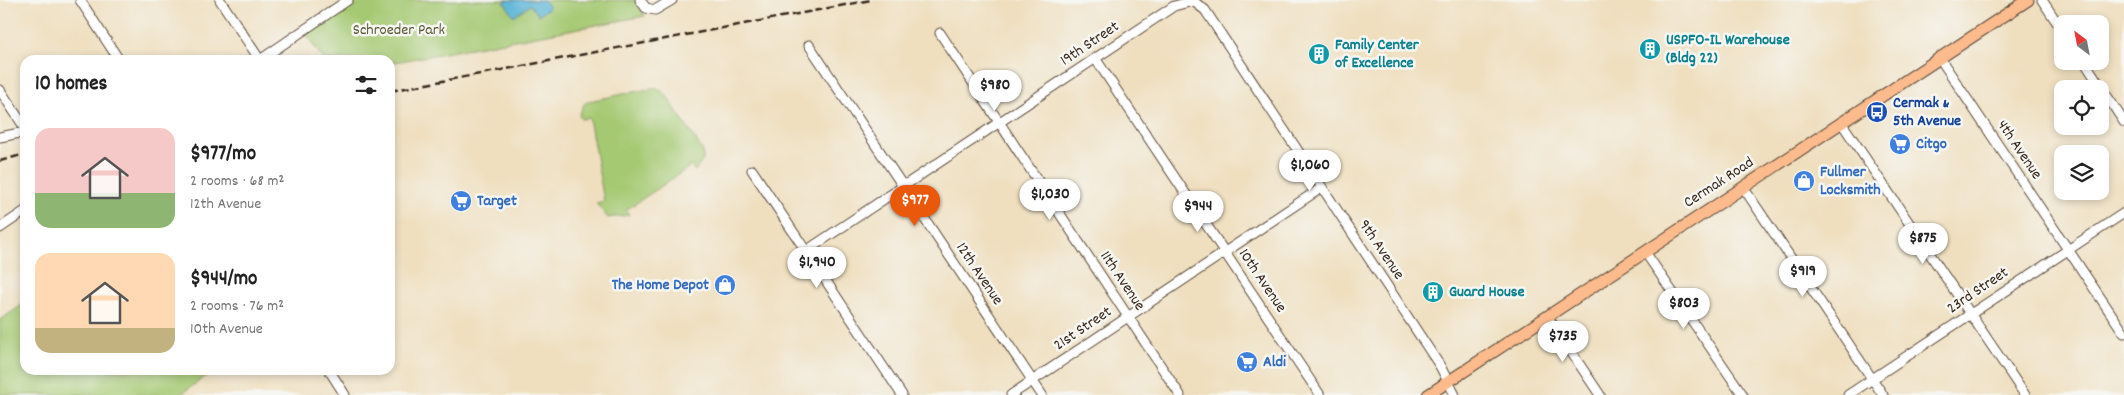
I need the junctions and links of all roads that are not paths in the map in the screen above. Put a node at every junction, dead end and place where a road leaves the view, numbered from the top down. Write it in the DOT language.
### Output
graph roads {
  1 [pos="80,0"];
  2 [pos="220,0"];
  3 [pos="348,0"];
  4 [pos="640,0"];
  5 [pos="672,0"];
  6 [pos="2028,0"];
  7 [pos="2042,0"];
  8 [pos="1193,1"];
  9 [pos="2054,18"];
  10 [pos="940,33"];
  11 [pos="809,45"];
  12 [pos="117,55"];
  13 [pos="257,55"];
  14 [pos="267,55"];
  15 [pos="1939,57"];
  16 [pos="1095,58"];
  17 [pos="2090,70"];
  18 [pos="0,90"];
  19 [pos="20,120"];
  20 [pos="1841,122"];
  21 [pos="2124,122"];
  22 [pos="1000,123"];
  23 [pos="20,133"];
  24 [pos="0,137"];
  25 [pos="752,170"];
  26 [pos="903,187"];
  27 [pos="1743,187"];
  28 [pos="1321,188"];
  29 [pos="2124,213"];
  30 [pos="20,215"];
  31 [pos="0,228"];
  32 [pos="2068,250"];
  33 [pos="806,251"];
  34 [pos="1224,252"];
  35 [pos="1645,252"];
  36 [pos="1971,314"];
  37 [pos="1128,316"];
  38 [pos="1547,316"];
  39 [pos="2124,334"];
  40 [pos="332,375"];
  41 [pos="1872,378"];
  42 [pos="1032,381"];
  43 [pos="1448,382"];
  44 [pos="346,395"];
  45 [pos="902,395"];
  46 [pos="1011,395"];
  47 [pos="1042,395"];
  48 [pos="1180,395"];
  49 [pos="1320,395"];
  50 [pos="1428,395"];
  51 [pos="1455,395"];
  52 [pos="1600,395"];
  53 [pos="1742,395"];
  54 [pos="1848,395"];
  55 [pos="1884,395"];
  56 [pos="2025,395"];
  1 -- 12 [label="street"];
  2 -- 13 [label="street"];
  3 -- 14 [label="street"];
  4 -- 5 [label="street"];
  6 -- 15 [label="main road, Cermak Road"];
  7 -- 9 [label="street"];
  8 -- 16 [label="street, 19th Street"];
  8 -- 28 [label="street, 9th Avenue"];
  10 -- 22 [label="street, 11th Avenue"];
  11 -- 26 [label="street, 12th Avenue"];
  15 -- 20 [label="main road, Cermak Road"];
  15 -- 32 [label="street, 4th Avenue"];
  16 -- 22 [label="street, 19th Street"];
  16 -- 34 [label="street, 10th Avenue"];
  17 -- 21 [label="street"];
  18 -- 19 [label="street"];
  20 -- 27 [label="main road, Cermak Road"];
  20 -- 36 [label="street"];
  22 -- 26 [label="street, 19th Street"];
  22 -- 37 [label="street, 11th Avenue"];
  23 -- 24 [label="street"];
  25 -- 33 [label="street"];
  26 -- 33 [label="street, 19th Street"];
  26 -- 42 [label="street, 12th Avenue"];
  27 -- 35 [label="main road, Cermak Road"];
  27 -- 41 [label="street"];
  28 -- 34 [label="street, 21st Street"];
  28 -- 43 [label="street, 9th Avenue"];
  29 -- 32 [label="street, 23rd Street"];
  30 -- 31 [label="street"];
  32 -- 36 [label="street, 23rd Street"];
  32 -- 39 [label="street, 4th Avenue"];
  33 -- 45 [label="street"];
  34 -- 37 [label="street, 21st Street"];
  34 -- 49 [label="street, 10th Avenue"];
  35 -- 38 [label="main road, Cermak Road"];
  35 -- 53 [label="street"];
  36 -- 41 [label="street, 23rd Street"];
  36 -- 56 [label="street"];
  37 -- 42 [label="street, 21st Street"];
  37 -- 48 [label="street, 11th Avenue"];
  38 -- 43 [label="main road, Cermak Road"];
  38 -- 52 [label="street"];
  40 -- 44 [label="street"];
  41 -- 54 [label="street, 23rd Street"];
  41 -- 55 [label="street"];
  42 -- 46 [label="street, 21st Street"];
  42 -- 47 [label="street, 12th Avenue"];
  43 -- 50 [label="main road, Cermak Road"];
  43 -- 51 [label="street, 9th Avenue"];
}
